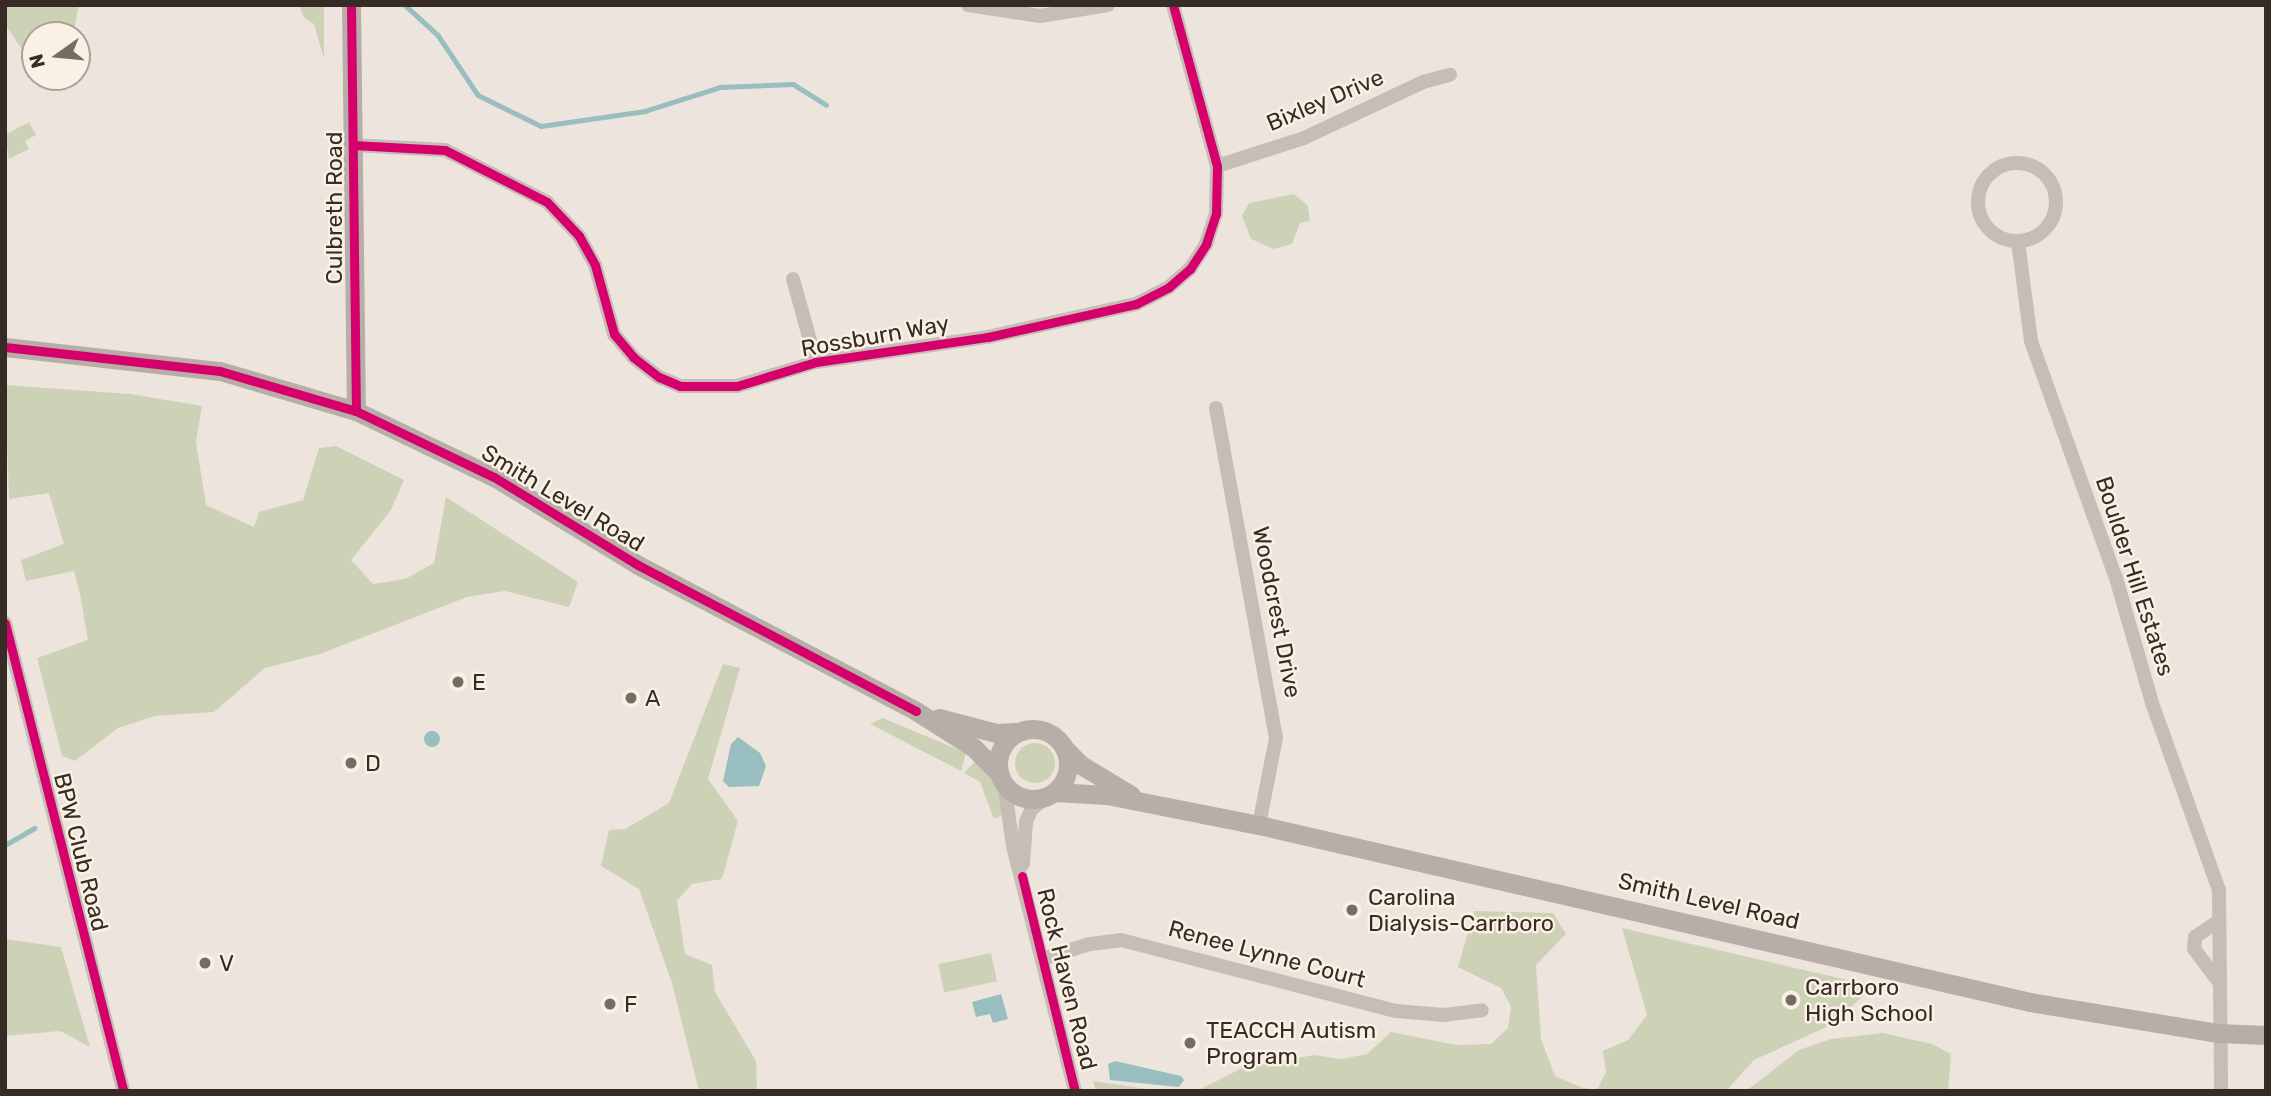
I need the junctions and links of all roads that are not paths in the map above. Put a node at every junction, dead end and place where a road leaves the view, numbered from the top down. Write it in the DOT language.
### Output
graph roads {
  1 [pos="351,5"];
  2 [pos="968,5"];
  3 [pos="1108,5"];
  4 [pos="1173,5"];
  5 [pos="1450,75"];
  6 [pos="352,145"];
  7 [pos="1217,166"];
  8 [pos="2018,242"];
  9 [pos="793,279"];
  10 [pos="5,347"];
  11 [pos="816,362"];
  12 [pos="1216,408"];
  13 [pos="356,411"];
  14 [pos="5,623"];
  15 [pos="7,638"];
  16 [pos="9,656"];
  17 [pos="916,711"];
  18 [pos="1016,732"];
  19 [pos="1066,750"];
  20 [pos="1002,779"];
  21 [pos="1051,794"];
  22 [pos="1142,802"];
  23 [pos="1259,825"];
  24 [pos="1022,876"];
  25 [pos="2219,920"];
  26 [pos="1042,959"];
  27 [pos="2219,982"];
  28 [pos="1482,1010"];
  29 [pos="2218,1033"];
  30 [pos="2266,1035"];
  31 [pos="123,1091"];
  32 [pos="1075,1091"];
  33 [pos="2221,1091"];
  1 -- 6 [label="main road, Culbreth Road"];
  2 -- 3 [label="street"];
  4 -- 7 [label="street, Rossburn Way"];
  5 -- 7 [label="street, Bixley Drive"];
  6 -- 11 [label="street, Rossburn Way"];
  6 -- 13 [label="main road, Culbreth Road"];
  7 -- 11 [label="street, Rossburn Way"];
  8 -- 8 [label="street"];
  8 -- 25 [label="street, Boulder Hill Estates"];
  9 -- 11 [label="street"];
  10 -- 13 [label="main road, Smith Level Road"];
  12 -- 23 [label="street, Woodcrest Drive"];
  13 -- 17 [label="main road, Smith Level Road"];
  14 -- 15 [label="street, BPW Club Road"];
  15 -- 16 [label="street, BPW Club Road"];
  16 -- 31 [label="street, BPW Club Road"];
  17 -- 18 [label="main road, Smith Level Road"];
  17 -- 20 [label="main road, Smith Level Road"];
  18 -- 19 [label="main road"];
  18 -- 20 [label="main road"];
  19 -- 21 [label="main road"];
  19 -- 22 [label="main road, Smith Level Road"];
  20 -- 21 [label="main road"];
  20 -- 24 [label="street, Rock Haven Road"];
  21 -- 22 [label="main road, Smith Level Road"];
  21 -- 24 [label="street, Rock Haven Road"];
  22 -- 23 [label="main road, Smith Level Road"];
  23 -- 29 [label="main road, Smith Level Road"];
  24 -- 26 [label="street, Rock Haven Road"];
  25 -- 27 [label="street, Boulder Hill Estates"];
  25 -- 27 [label="street"];
  26 -- 28 [label="street, Renee Lynne Court"];
  26 -- 32 [label="street, Rock Haven Road"];
  27 -- 29 [label="street, Boulder Hill Estates"];
  29 -- 30 [label="main road, Smith Level Road"];
  29 -- 33 [label="street, Boulder Hill Estates"];
}
